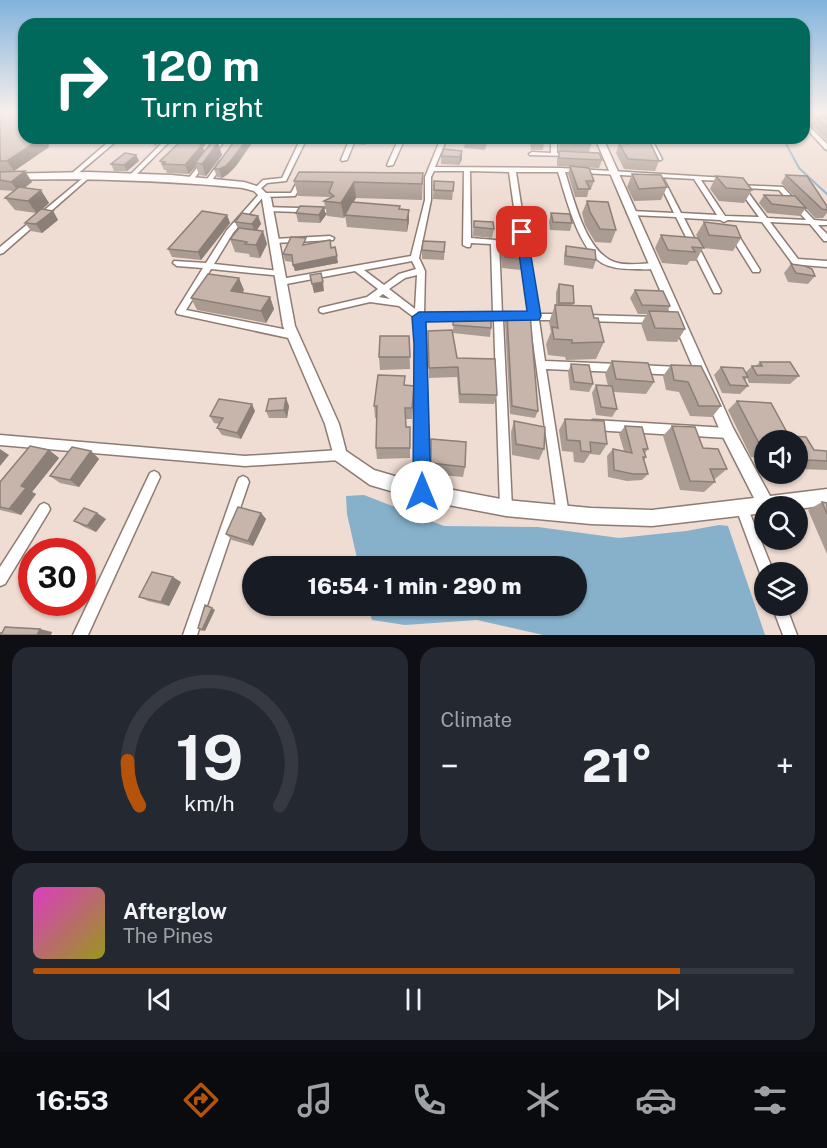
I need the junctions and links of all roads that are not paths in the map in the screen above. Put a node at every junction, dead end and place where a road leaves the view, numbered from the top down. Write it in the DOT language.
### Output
graph roads {
  1 [pos="110,144"];
  2 [pos="164,144"];
  3 [pos="219,144"];
  4 [pos="301,144"];
  5 [pos="350,144"];
  6 [pos="399,144"];
  7 [pos="441,144"];
  8 [pos="554,144"];
  9 [pos="600,144"];
  10 [pos="651,144"];
  11 [pos="532,154"];
  12 [pos="555,155"];
  13 [pos="575,156"];
  14 [pos="225,158"];
  15 [pos="659,159"];
  16 [pos="344,160"];
  17 [pos="390,165"];
  18 [pos="431,169"];
  19 [pos="467,169"];
  20 [pos="512,170"];
  21 [pos="561,170"];
  22 [pos="614,172"];
  23 [pos="73,175"];
  24 [pos="89,175"];
  25 [pos="659,175"];
  26 [pos="0,177"];
  27 [pos="131,177"];
  28 [pos="696,177"];
  29 [pos="190,180"];
  30 [pos="208,182"];
  31 [pos="311,183"];
  32 [pos="416,184"];
  33 [pos="428,184"];
  34 [pos="740,186"];
  35 [pos="261,192"];
  36 [pos="268,209"];
  37 [pos="330,211"];
  38 [pos="631,213"];
  39 [pos="679,215"];
  40 [pos="723,218"];
  41 [pos="766,220"];
  42 [pos="812,222"];
  43 [pos="827,223"];
  44 [pos="330,238"];
  45 [pos="827,239"];
  46 [pos="274,241"];
  47 [pos="0,251"];
  48 [pos="415,258"];
  49 [pos="177,262"];
  50 [pos="796,262"];
  51 [pos="827,264"];
  52 [pos="209,266"];
  53 [pos="656,266"];
  54 [pos="356,268"];
  55 [pos="756,270"];
  56 [pos="421,271"];
  57 [pos="804,273"];
  58 [pos="280,278"];
  59 [pos="383,290"];
  60 [pos="717,291"];
  61 [pos="370,299"];
  62 [pos="400,303"];
  63 [pos="322,310"];
  64 [pos="534,316"];
  65 [pos="419,317"];
  66 [pos="498,317"];
  67 [pos="677,320"];
  68 [pos="293,334"];
  69 [pos="541,365"];
  70 [pos="701,371"];
  71 [pos="586,425"];
  72 [pos="728,433"];
  73 [pos="0,440"];
  74 [pos="340,455"];
  75 [pos="154,477"];
  76 [pos="243,482"];
  77 [pos="422,492"];
  78 [pos="761,496"];
  79 [pos="827,497"];
  80 [pos="808,499"];
  81 [pos="754,505"];
  82 [pos="506,508"];
  83 [pos="742,508"];
  84 [pos="44,509"];
  85 [pos="563,515"];
  86 [pos="762,562"];
  87 [pos="0,579"];
  88 [pos="783,616"];
  89 [pos="80,635"];
  90 [pos="190,635"];
  91 [pos="790,635"];
  1 -- 23 [label="street"];
  2 -- 27 [label="street"];
  3 -- 29 [label="street"];
  4 -- 35 [label="street"];
  5 -- 16 [label="street"];
  6 -- 17 [label="street"];
  7 -- 18 [label="street"];
  8 -- 12 [label="street"];
  9 -- 22 [label="street"];
  10 -- 15 [label="street"];
  11 -- 12 [label="street"];
  12 -- 13 [label="street"];
  14 -- 30 [label="street"];
  18 -- 19 [label="street"];
  18 -- 33 [label="street"];
  19 -- 20 [label="street"];
  19 -- 66 [label="street"];
  20 -- 21 [label="street"];
  20 -- 64 [label="street"];
  21 -- 22 [label="street"];
  21 -- 53 [label="street"];
  22 -- 25 [label="street"];
  22 -- 38 [label="street"];
  23 -- 24 [label="street"];
  23 -- 26 [label="street"];
  24 -- 27 [label="street"];
  24 -- 47 [label="street"];
  25 -- 28 [label="street"];
  25 -- 39 [label="street"];
  27 -- 29 [label="street"];
  28 -- 34 [label="street"];
  28 -- 40 [label="street"];
  29 -- 30 [label="street"];
  30 -- 35 [label="street"];
  31 -- 35 [label="street"];
  32 -- 33 [label="street"];
  33 -- 48 [label="street"];
  34 -- 41 [label="street"];
  34 -- 42 [label="street"];
  35 -- 36 [label="street"];
  35 -- 52 [label="street"];
  36 -- 37 [label="street"];
  36 -- 46 [label="street"];
  38 -- 39 [label="street"];
  38 -- 53 [label="street"];
  39 -- 40 [label="street"];
  39 -- 60 [label="street"];
  40 -- 41 [label="street"];
  40 -- 55 [label="street"];
  41 -- 42 [label="street"];
  41 -- 50 [label="street"];
  42 -- 43 [label="street"];
  42 -- 45 [label="street"];
  44 -- 46 [label="street"];
  46 -- 58 [label="street"];
  48 -- 54 [label="street"];
  48 -- 56 [label="street"];
  49 -- 52 [label="street"];
  50 -- 51 [label="street"];
  50 -- 57 [label="street"];
  52 -- 58 [label="street"];
  52 -- 68 [label="street"];
  53 -- 67 [label="street"];
  54 -- 58 [label="street"];
  54 -- 59 [label="street"];
  56 -- 59 [label="street"];
  56 -- 65 [label="street"];
  58 -- 68 [label="street"];
  59 -- 61 [label="street"];
  59 -- 62 [label="street"];
  61 -- 62 [label="street"];
  61 -- 63 [label="street"];
  62 -- 65 [label="street"];
  64 -- 66 [label="street"];
  64 -- 67 [label="street"];
  64 -- 69 [label="street"];
  65 -- 66 [label="street"];
  65 -- 77 [label="street"];
  66 -- 82 [label="street"];
  67 -- 70 [label="street"];
  68 -- 74 [label="street"];
  69 -- 70 [label="street"];
  69 -- 85 [label="street"];
  70 -- 72 [label="street"];
  71 -- 72 [label="street"];
  72 -- 78 [label="street"];
  73 -- 74 [label="street"];
  74 -- 77 [label="street"];
  75 -- 89 [label="street"];
  76 -- 90 [label="street"];
  77 -- 82 [label="street"];
  79 -- 80 [label="street"];
  81 -- 83 [label="street"];
  82 -- 85 [label="street"];
  83 -- 85 [label="street"];
  83 -- 86 [label="street"];
  84 -- 87 [label="street"];
  88 -- 91 [label="street"];
}
